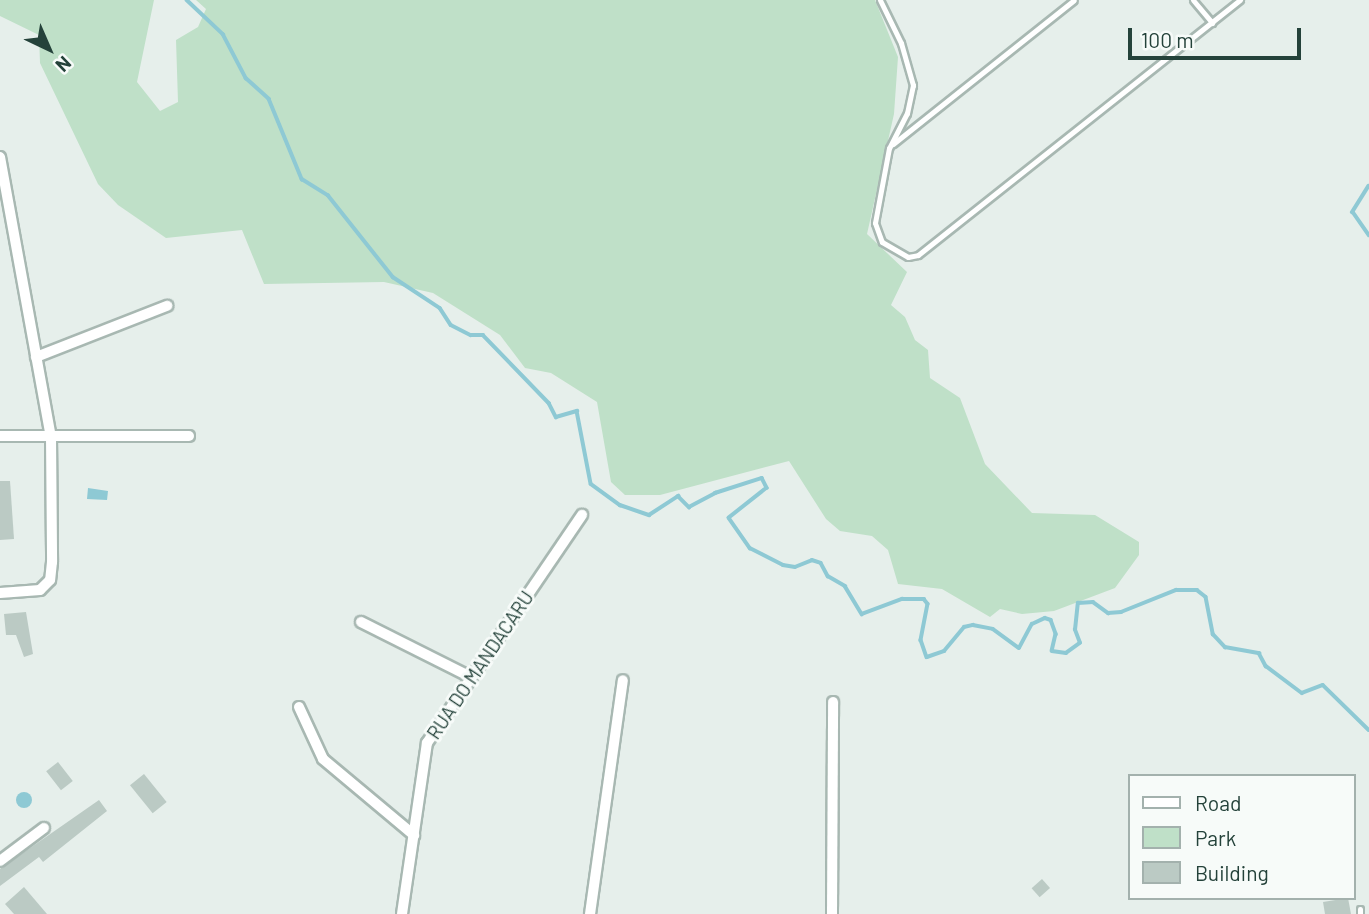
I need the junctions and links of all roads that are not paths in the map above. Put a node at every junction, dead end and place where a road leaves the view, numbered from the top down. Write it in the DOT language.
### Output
graph roads {
  1 [pos="880,0"];
  2 [pos="1074,0"];
  3 [pos="1193,0"];
  4 [pos="1240,0"];
  5 [pos="1212,23"];
  6 [pos="889,148"];
  7 [pos="0,157"];
  8 [pos="167,306"];
  9 [pos="36,357"];
  10 [pos="0,436"];
  11 [pos="189,436"];
  12 [pos="51,437"];
  13 [pos="582,514"];
  14 [pos="0,593"];
  15 [pos="362,622"];
  16 [pos="469,676"];
  17 [pos="623,680"];
  18 [pos="834,702"];
  19 [pos="299,707"];
  20 [pos="44,828"];
  21 [pos="414,835"];
  22 [pos="0,861"];
  23 [pos="402,914"];
  24 [pos="590,914"];
  25 [pos="832,914"];
  1 -- 6 [label="lane"];
  2 -- 6 [label="lane"];
  3 -- 5 [label="lane"];
  4 -- 5 [label="lane"];
  5 -- 6 [label="lane"];
  7 -- 9 [label="street"];
  8 -- 9 [label="street"];
  9 -- 12 [label="street"];
  10 -- 12 [label="street"];
  11 -- 12 [label="street"];
  12 -- 14 [label="street"];
  13 -- 16 [label="street, RUA DO MANDACARU"];
  15 -- 16 [label="street"];
  16 -- 21 [label="street, RUA DO MANDACARU"];
  17 -- 24 [label="street"];
  18 -- 25 [label="street"];
  19 -- 21 [label="street"];
  20 -- 22 [label="street"];
  21 -- 23 [label="street, RUA DO MANDACARU"];
}
